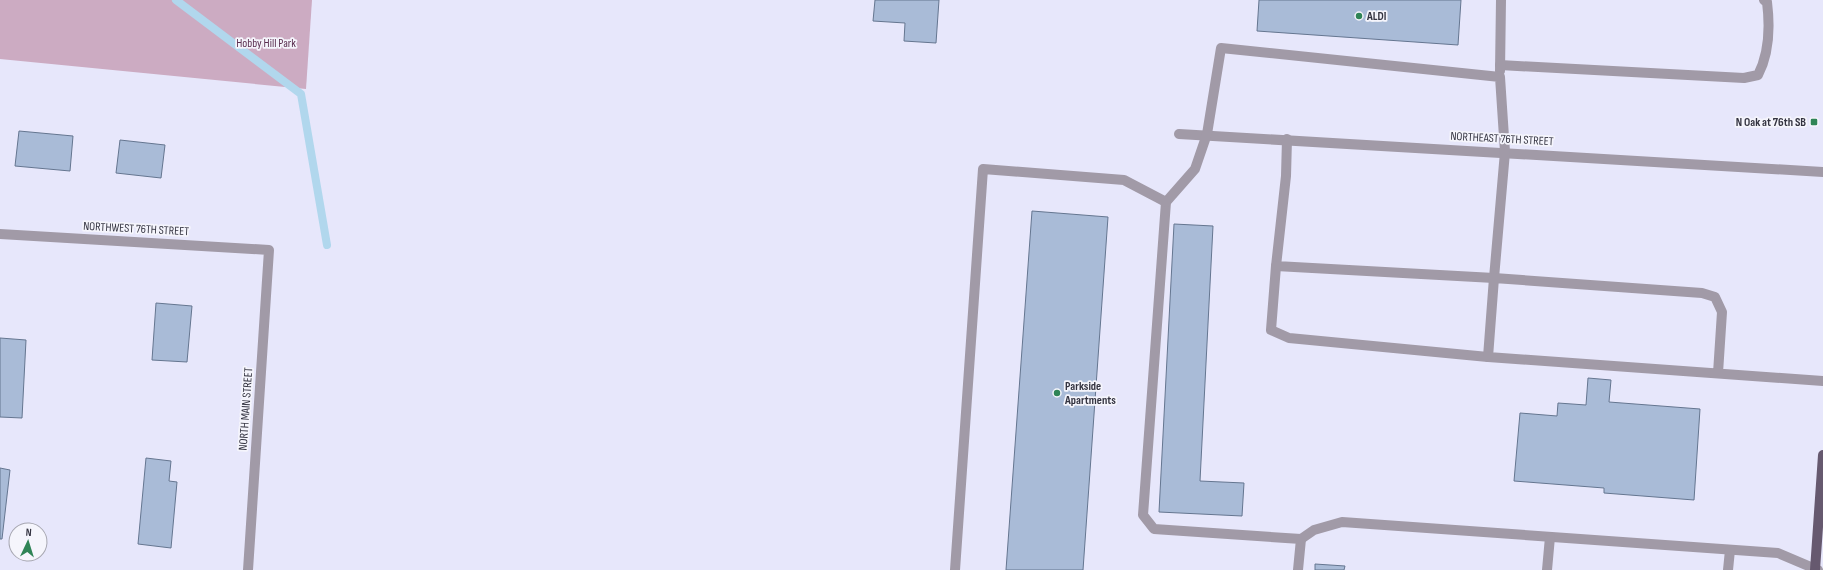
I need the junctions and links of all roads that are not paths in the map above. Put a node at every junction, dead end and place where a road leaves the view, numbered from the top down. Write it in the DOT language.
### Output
graph roads {
  1 [pos="1501,0"];
  2 [pos="1764,0"];
  3 [pos="1500,65"];
  4 [pos="1500,77"];
  5 [pos="1180,134"];
  6 [pos="1207,134"];
  7 [pos="1287,139"];
  8 [pos="1505,152"];
  9 [pos="1823,172"];
  10 [pos="1166,202"];
  11 [pos="0,234"];
  12 [pos="270,250"];
  13 [pos="1276,266"];
  14 [pos="1494,278"];
  15 [pos="1488,357"];
  16 [pos="1718,373"];
  17 [pos="1823,381"];
  18 [pos="1823,455"];
  19 [pos="1550,537"];
  20 [pos="1301,540"];
  21 [pos="1730,550"];
  22 [pos="248,570"];
  23 [pos="955,570"];
  24 [pos="1298,570"];
  25 [pos="1547,570"];
  26 [pos="1728,570"];
  27 [pos="1816,570"];
  1 -- 3 [label="street"];
  2 -- 3 [label="street"];
  3 -- 4 [label="street"];
  4 -- 6 [label="street"];
  4 -- 8 [label="street"];
  5 -- 6 [label="street, NORTHEAST 76TH STREET"];
  6 -- 7 [label="street, NORTHEAST 76TH STREET"];
  6 -- 10 [label="street"];
  7 -- 8 [label="street, NORTHEAST 76TH STREET"];
  7 -- 13 [label="street"];
  8 -- 9 [label="street, NORTHEAST 76TH STREET"];
  8 -- 14 [label="street"];
  10 -- 20 [label="street"];
  10 -- 23 [label="street"];
  11 -- 12 [label="street, NORTHWEST 76TH STREET"];
  12 -- 22 [label="street, NORTH MAIN STREET"];
  13 -- 14 [label="street"];
  13 -- 15 [label="street"];
  14 -- 15 [label="street"];
  14 -- 16 [label="street"];
  15 -- 16 [label="street"];
  16 -- 17 [label="street"];
  18 -- 27 [label="main road"];
  19 -- 20 [label="street"];
  19 -- 21 [label="street"];
  19 -- 25 [label="street"];
  20 -- 24 [label="street"];
  21 -- 26 [label="street"];
  21 -- 27 [label="street"];
}
